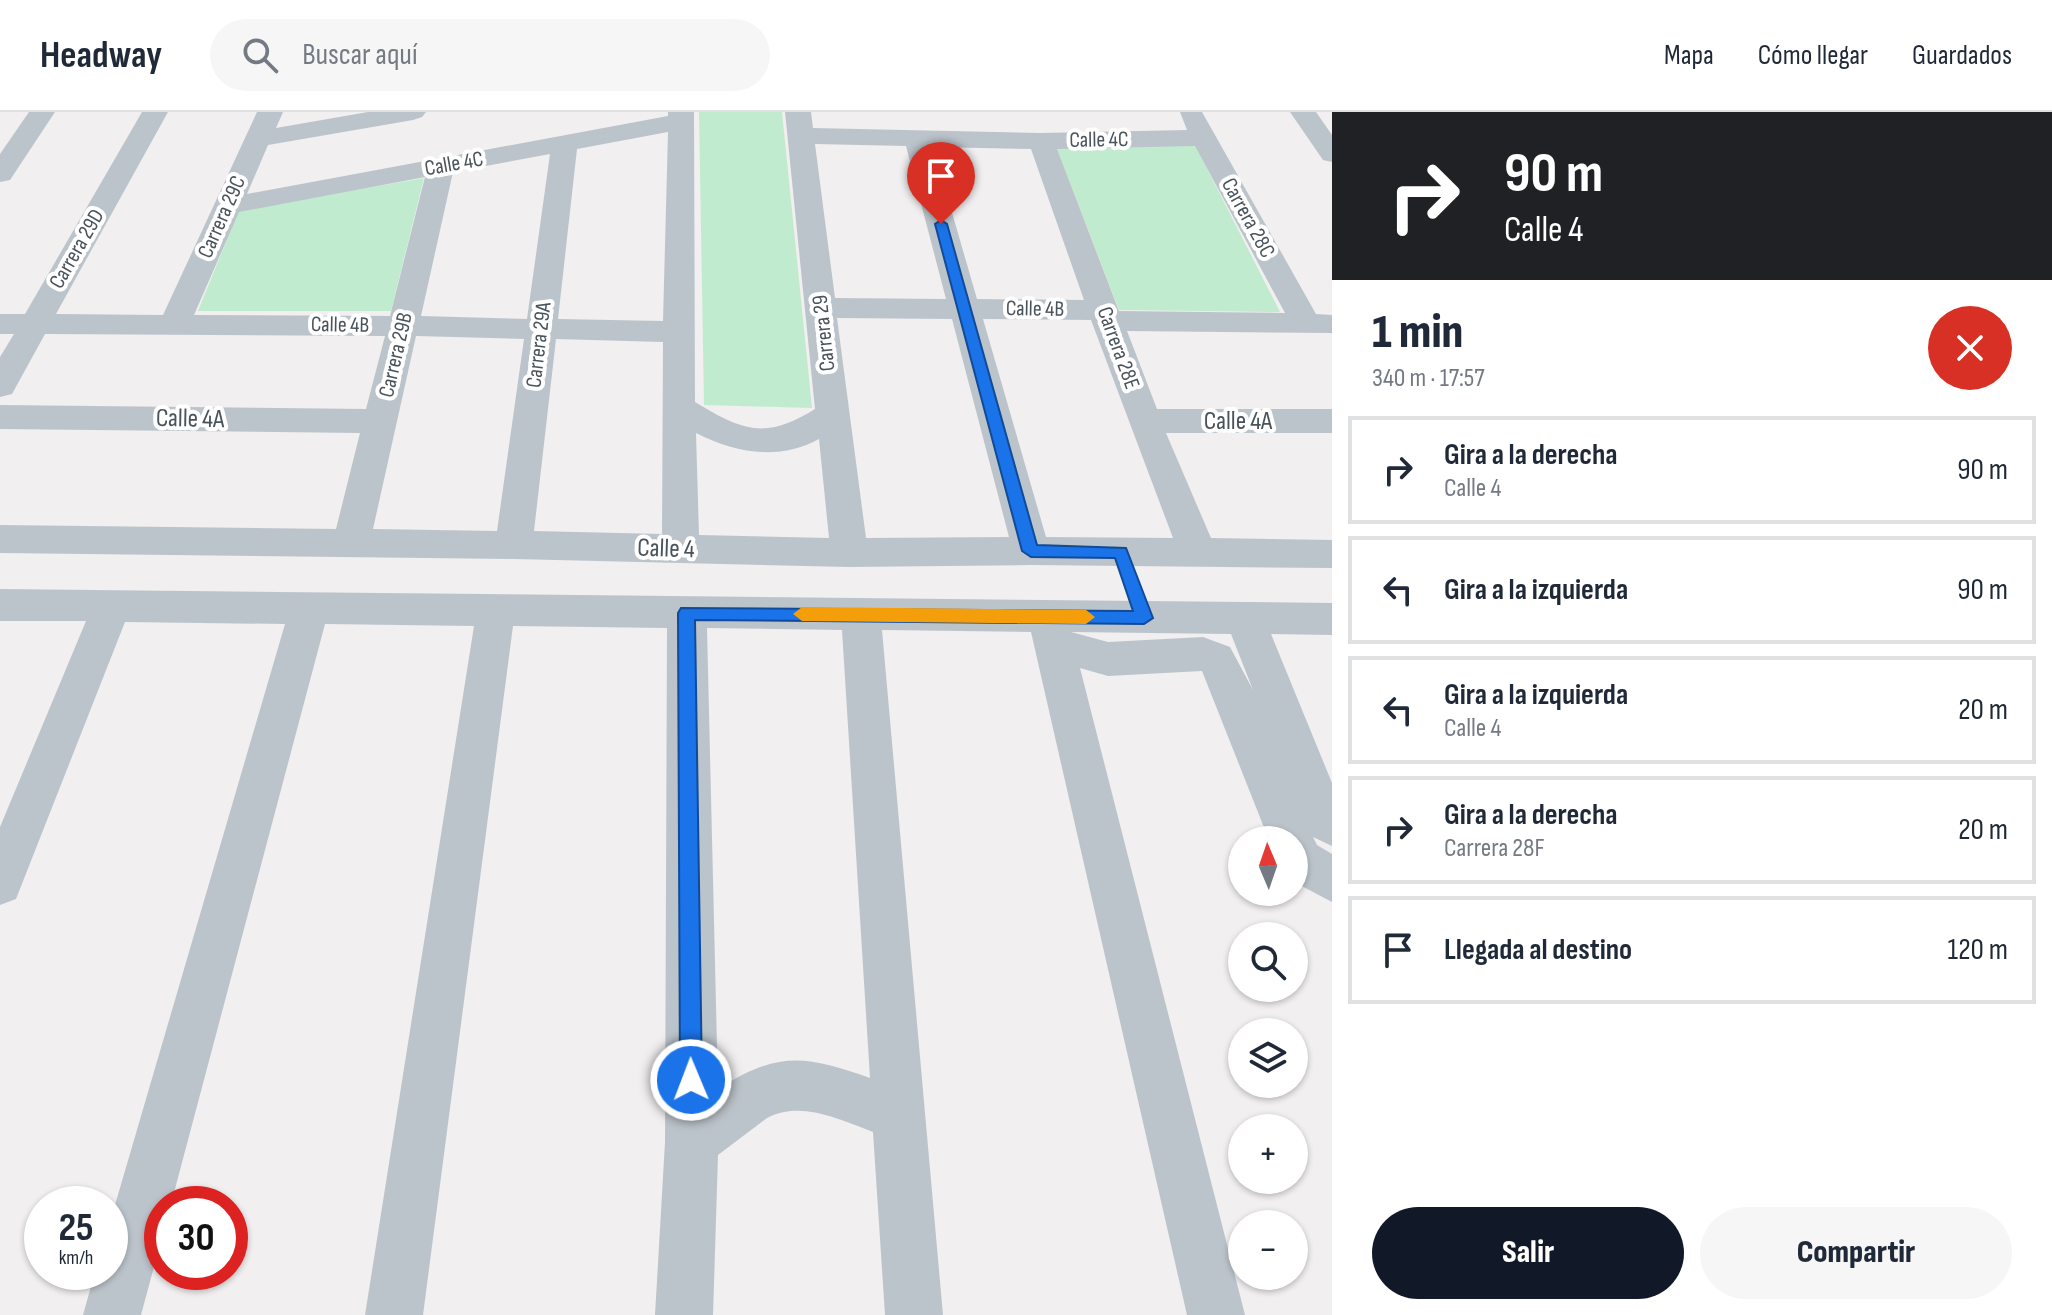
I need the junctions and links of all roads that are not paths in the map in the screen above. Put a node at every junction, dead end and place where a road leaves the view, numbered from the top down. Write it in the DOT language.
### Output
graph roads {
  1 [pos="42,112"];
  2 [pos="155,112"];
  3 [pos="270,112"];
  4 [pos="413,112"];
  5 [pos="1190,112"];
  6 [pos="1303,112"];
  7 [pos="14,116"];
  8 [pos="681,117"];
  9 [pos="800,124"];
  10 [pos="1204,138"];
  11 [pos="257,139"];
  12 [pos="918,140"];
  13 [pos="1041,141"];
  14 [pos="564,145"];
  15 [pos="1332,154"];
  16 [pos="441,166"];
  17 [pos="0,174"];
  18 [pos="227,206"];
  19 [pos="964,307"];
  20 [pos="821,308"];
  21 [pos="1107,316"];
  22 [pos="175,323"];
  23 [pos="0,324"];
  24 [pos="35,324"];
  25 [pos="1319,324"];
  26 [pos="403,326"];
  27 [pos="541,330"];
  28 [pos="679,332"];
  29 [pos="0,386"];
  30 [pos="678,407"];
  31 [pos="833,414"];
  32 [pos="0,417"];
  33 [pos="381,421"];
  34 [pos="1144,421"];
  35 [pos="1332,421"];
  36 [pos="0,539"];
  37 [pos="54,540"];
  38 [pos="351,543"];
  39 [pos="514,545"];
  40 [pos="681,550"];
  41 [pos="1031,551"];
  42 [pos="1121,552"];
  43 [pos="849,553"];
  44 [pos="1198,553"];
  45 [pos="1332,554"];
  46 [pos="15,605"];
  47 [pos="112,606"];
  48 [pos="309,609"];
  49 [pos="496,610"];
  50 [pos="687,613"];
  51 [pos="861,615"];
  52 [pos="1144,618"];
  53 [pos="1245,618"];
  54 [pos="1332,619"];
  55 [pos="1051,630"];
  56 [pos="15,808"];
  57 [pos="1332,825"];
  58 [pos="1286,826"];
  59 [pos="1308,865"];
  60 [pos="1332,880"];
  61 [pos="0,883"];
  62 [pos="899,1115"];
  63 [pos="692,1142"];
  64 [pos="112,1315"];
  65 [pos="394,1315"];
  66 [pos="684,1315"];
  67 [pos="914,1315"];
  68 [pos="1216,1315"];
  1 -- 7 [label="street"];
  1 -- 17 [label="street"];
  2 -- 24 [label="street, Carrera 29D"];
  3 -- 11 [label="street, Carrera 29C"];
  4 -- 11 [label="street"];
  5 -- 10 [label="street, Carrera 28C"];
  6 -- 15 [label="street"];
  8 -- 14 [label="street, Calle 4C"];
  8 -- 28 [label="street"];
  9 -- 12 [label="street, Calle 4C"];
  9 -- 20 [label="street, Carrera 29"];
  10 -- 13 [label="street, Calle 4C"];
  10 -- 25 [label="street, Carrera 28C"];
  11 -- 18 [label="street, Carrera 29C"];
  12 -- 13 [label="street, Calle 4C"];
  12 -- 19 [label="street"];
  13 -- 21 [label="street, Carrera 28E"];
  14 -- 16 [label="street, Calle 4C"];
  14 -- 27 [label="street, Carrera 29A"];
  16 -- 18 [label="street, Calle 4C"];
  16 -- 26 [label="street, Carrera 29B"];
  18 -- 22 [label="street, Carrera 29C"];
  19 -- 20 [label="street, Calle 4B"];
  19 -- 21 [label="street, Calle 4B"];
  19 -- 41 [label="street"];
  20 -- 31 [label="street, Carrera 29"];
  21 -- 25 [label="street, Calle 4B"];
  21 -- 34 [label="street, Carrera 28E"];
  22 -- 24 [label="street, Calle 4B"];
  22 -- 26 [label="street, Calle 4B"];
  23 -- 24 [label="street, Calle 4B"];
  24 -- 29 [label="street, Carrera 29D"];
  26 -- 27 [label="street, Calle 4B"];
  26 -- 33 [label="street, Carrera 29B"];
  27 -- 28 [label="street, Calle 4B"];
  27 -- 39 [label="street, Carrera 29A"];
  28 -- 30 [label="street"];
  30 -- 31 [label="street"];
  30 -- 40 [label="street"];
  31 -- 43 [label="street, Carrera 29"];
  32 -- 33 [label="street, Calle 4A"];
  33 -- 38 [label="street, Carrera 29B"];
  34 -- 35 [label="street, Calle 4A"];
  34 -- 44 [label="street, Carrera 28E"];
  36 -- 37 [label="street, Calle 4"];
  37 -- 38 [label="street, Calle 4"];
  37 -- 46 [label="street"];
  38 -- 39 [label="street, Calle 4"];
  39 -- 40 [label="street, Calle 4"];
  40 -- 43 [label="street, Calle 4"];
  41 -- 42 [label="street, Calle 4"];
  41 -- 43 [label="street, Calle 4"];
  42 -- 44 [label="street, Calle 4"];
  42 -- 52 [label="street"];
  44 -- 45 [label="street, Calle 4"];
  46 -- 47 [label="street"];
  47 -- 48 [label="street"];
  47 -- 56 [label="street"];
  48 -- 49 [label="street"];
  48 -- 64 [label="street"];
  49 -- 50 [label="street"];
  49 -- 65 [label="street"];
  50 -- 51 [label="street"];
  50 -- 63 [label="street"];
  51 -- 55 [label="street"];
  51 -- 62 [label="street"];
  52 -- 53 [label="street"];
  52 -- 55 [label="street"];
  53 -- 54 [label="street"];
  53 -- 57 [label="street"];
  55 -- 58 [label="street"];
  55 -- 68 [label="street"];
  56 -- 61 [label="street"];
  59 -- 60 [label="street"];
  62 -- 63 [label="street"];
  62 -- 67 [label="street"];
  63 -- 66 [label="street"];
}
